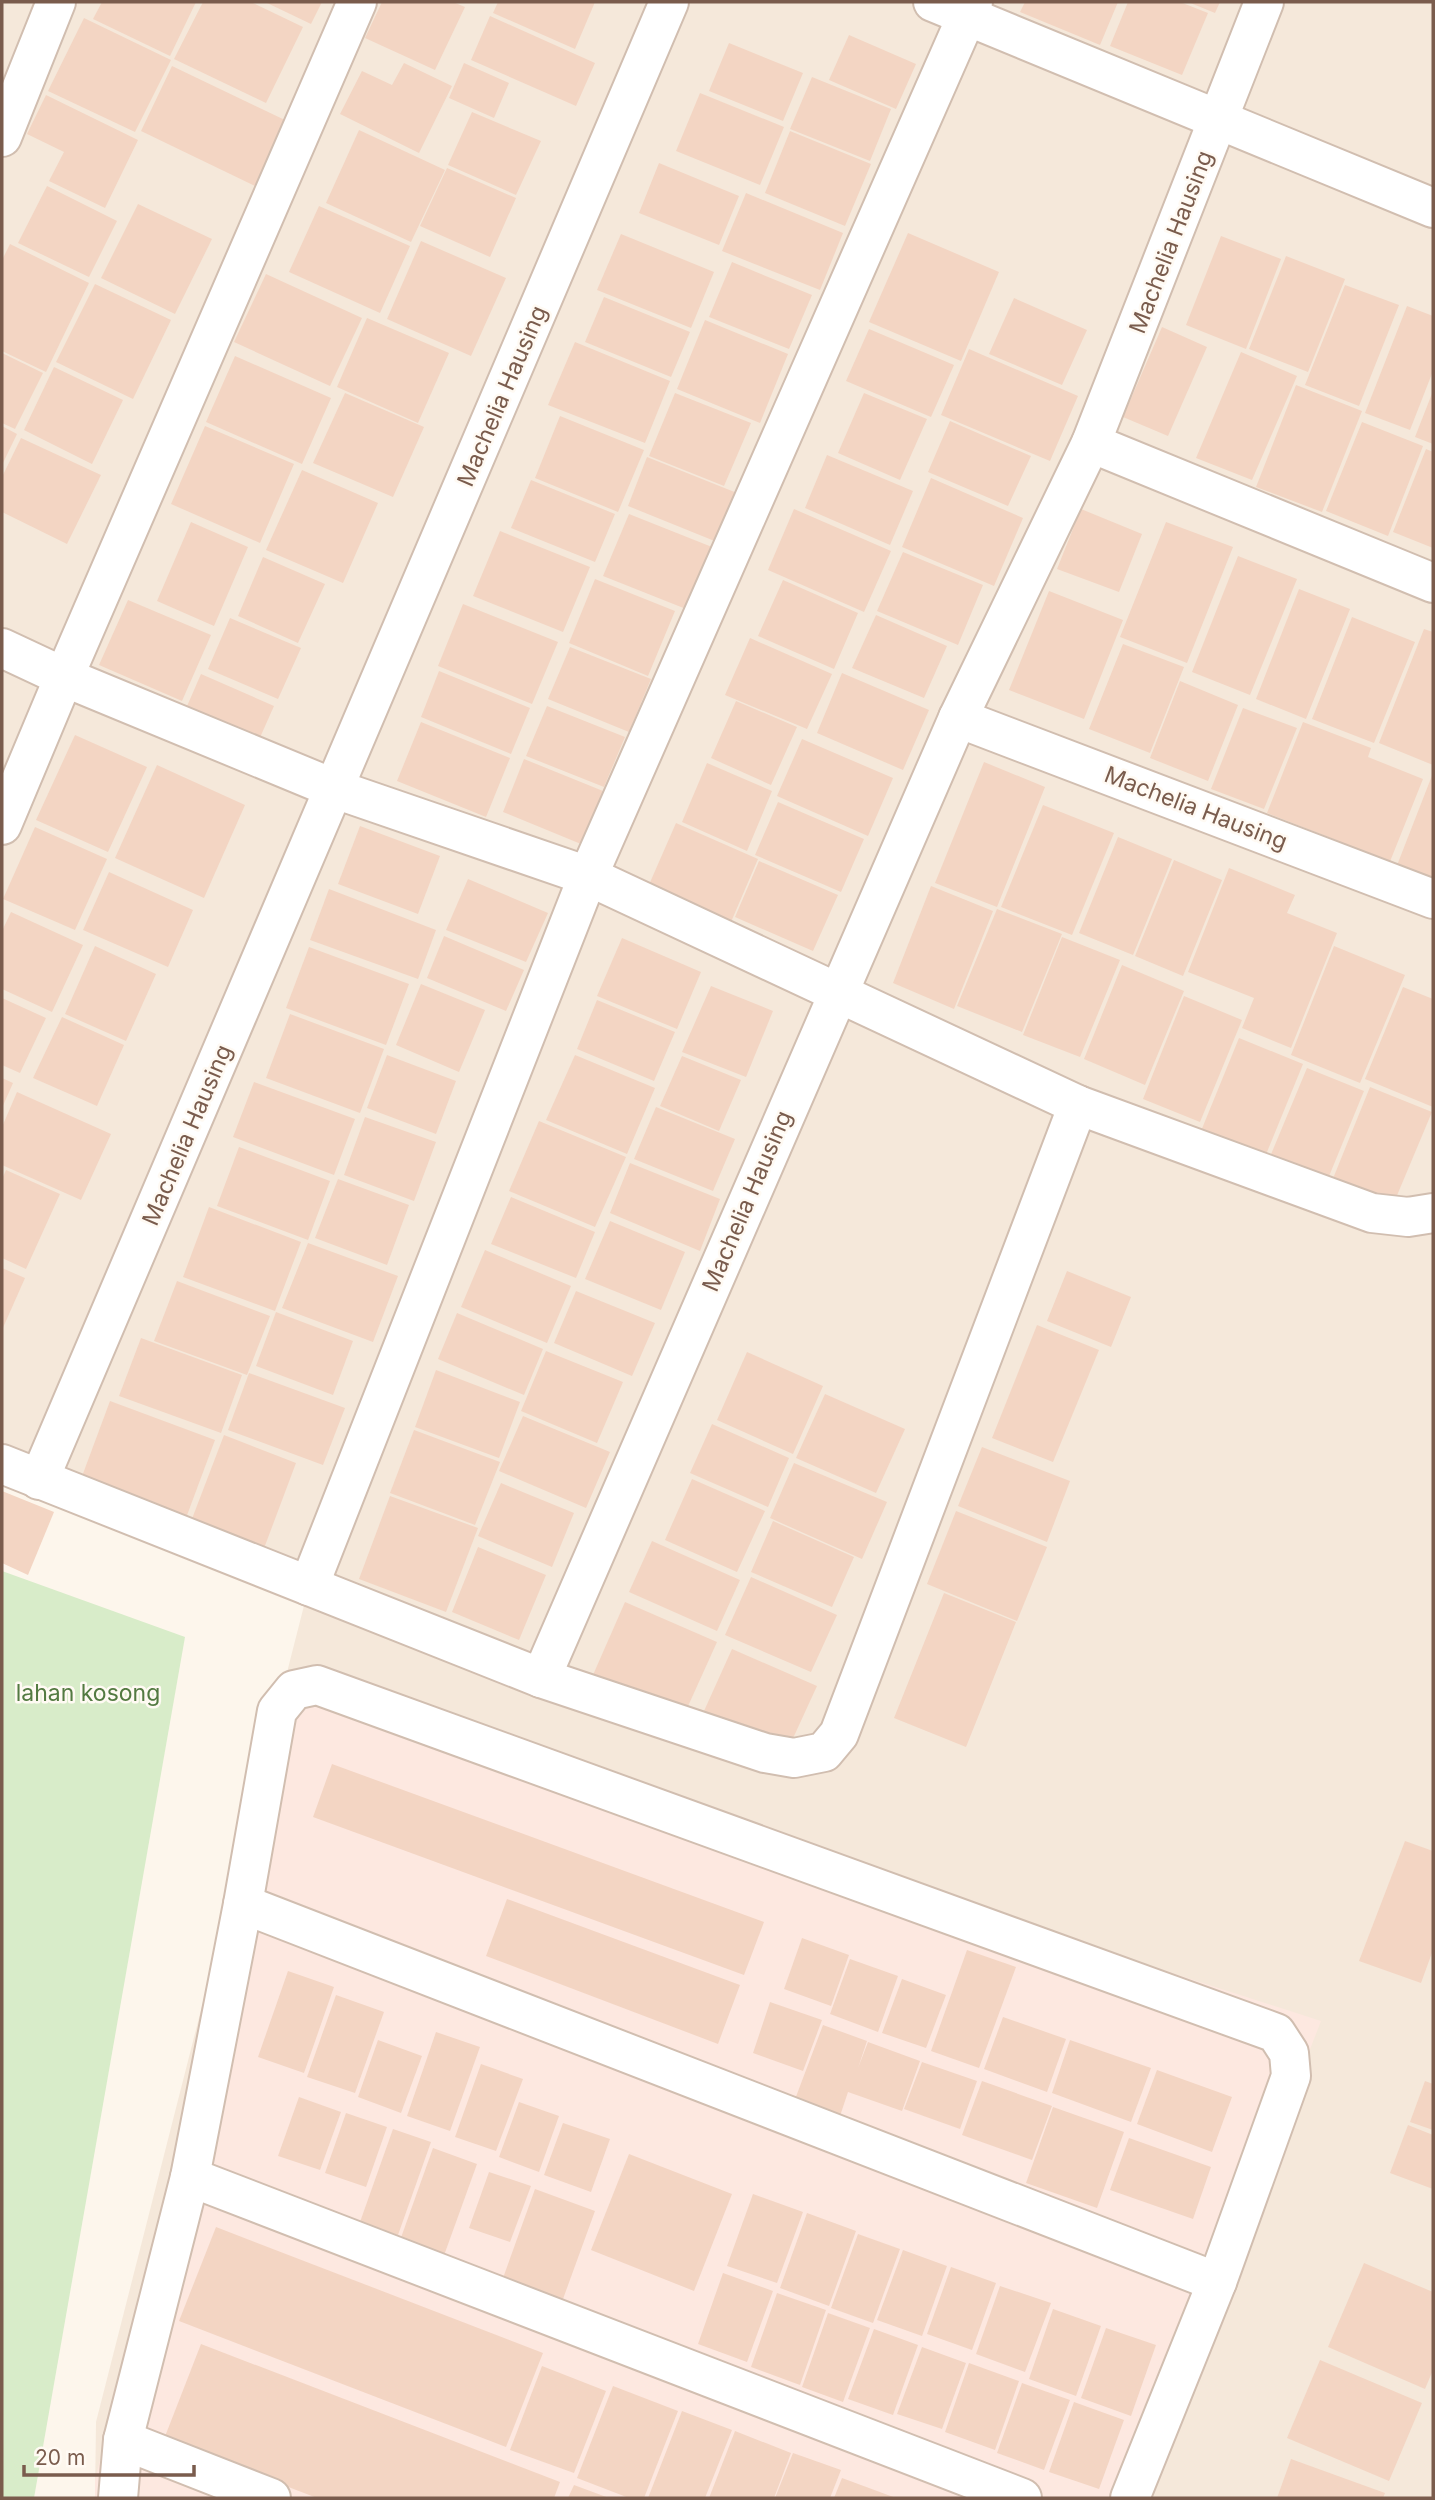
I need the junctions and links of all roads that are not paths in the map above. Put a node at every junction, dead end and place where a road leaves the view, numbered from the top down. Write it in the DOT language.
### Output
graph roads {
  1 [pos="56,2"];
  2 [pos="357,2"];
  3 [pos="669,2"];
  4 [pos="1264,2"];
  5 [pos="958,6"];
  6 [pos="1219,119"];
  7 [pos="2,137"];
  8 [pos="1433,208"];
  9 [pos="1091,443"];
  10 [pos="1433,583"];
  11 [pos="2,648"];
  12 [pos="64,677"];
  13 [pos="958,718"];
  14 [pos="335,789"];
  15 [pos="2,825"];
  16 [pos="588,876"];
  17 [pos="1433,899"];
  18 [pos="837,993"];
  19 [pos="1078,1105"];
  20 [pos="1433,1213"];
  21 [pos="2,1464"];
  22 [pos="39,1480"];
  23 [pos="309,1586"];
  24 [pos="541,1678"];
  25 [pos="243,1903"];
  26 [pos="190,2177"];
  27 [pos="1217,2283"];
  28 [pos="123,2440"];
  29 [pos="118,2498"];
  30 [pos="271,2498"];
  31 [pos="1022,2498"];
  32 [pos="1130,2498"];
  1 -- 7 [label="street"];
  2 -- 12 [label="street"];
  3 -- 14 [label="street, Machelia Hausing"];
  4 -- 6 [label="street, Machelia Hausing"];
  5 -- 6 [label="street"];
  5 -- 16 [label="street"];
  6 -- 8 [label="street"];
  6 -- 9 [label="street, Machelia Hausing"];
  9 -- 10 [label="street"];
  9 -- 13 [label="street, Machelia Hausing"];
  11 -- 12 [label="street"];
  12 -- 14 [label="street"];
  12 -- 15 [label="street"];
  13 -- 17 [label="street, Machelia Hausing"];
  13 -- 18 [label="street, Machelia Hausing"];
  14 -- 16 [label="street"];
  14 -- 22 [label="street, Machelia Hausing"];
  16 -- 18 [label="street"];
  16 -- 23 [label="street"];
  18 -- 19 [label="street"];
  18 -- 24 [label="street, Machelia Hausing"];
  19 -- 20 [label="street"];
  19 -- 24 [label="street"];
  21 -- 22 [label="street"];
  22 -- 23 [label="street"];
  23 -- 24 [label="street"];
  25 -- 26 [label="street"];
  25 -- 27 [label="street"];
  25 -- 27 [label="street"];
  26 -- 28 [label="street"];
  26 -- 31 [label="street"];
  27 -- 32 [label="street"];
  28 -- 29 [label="street"];
  28 -- 30 [label="street"];
}
